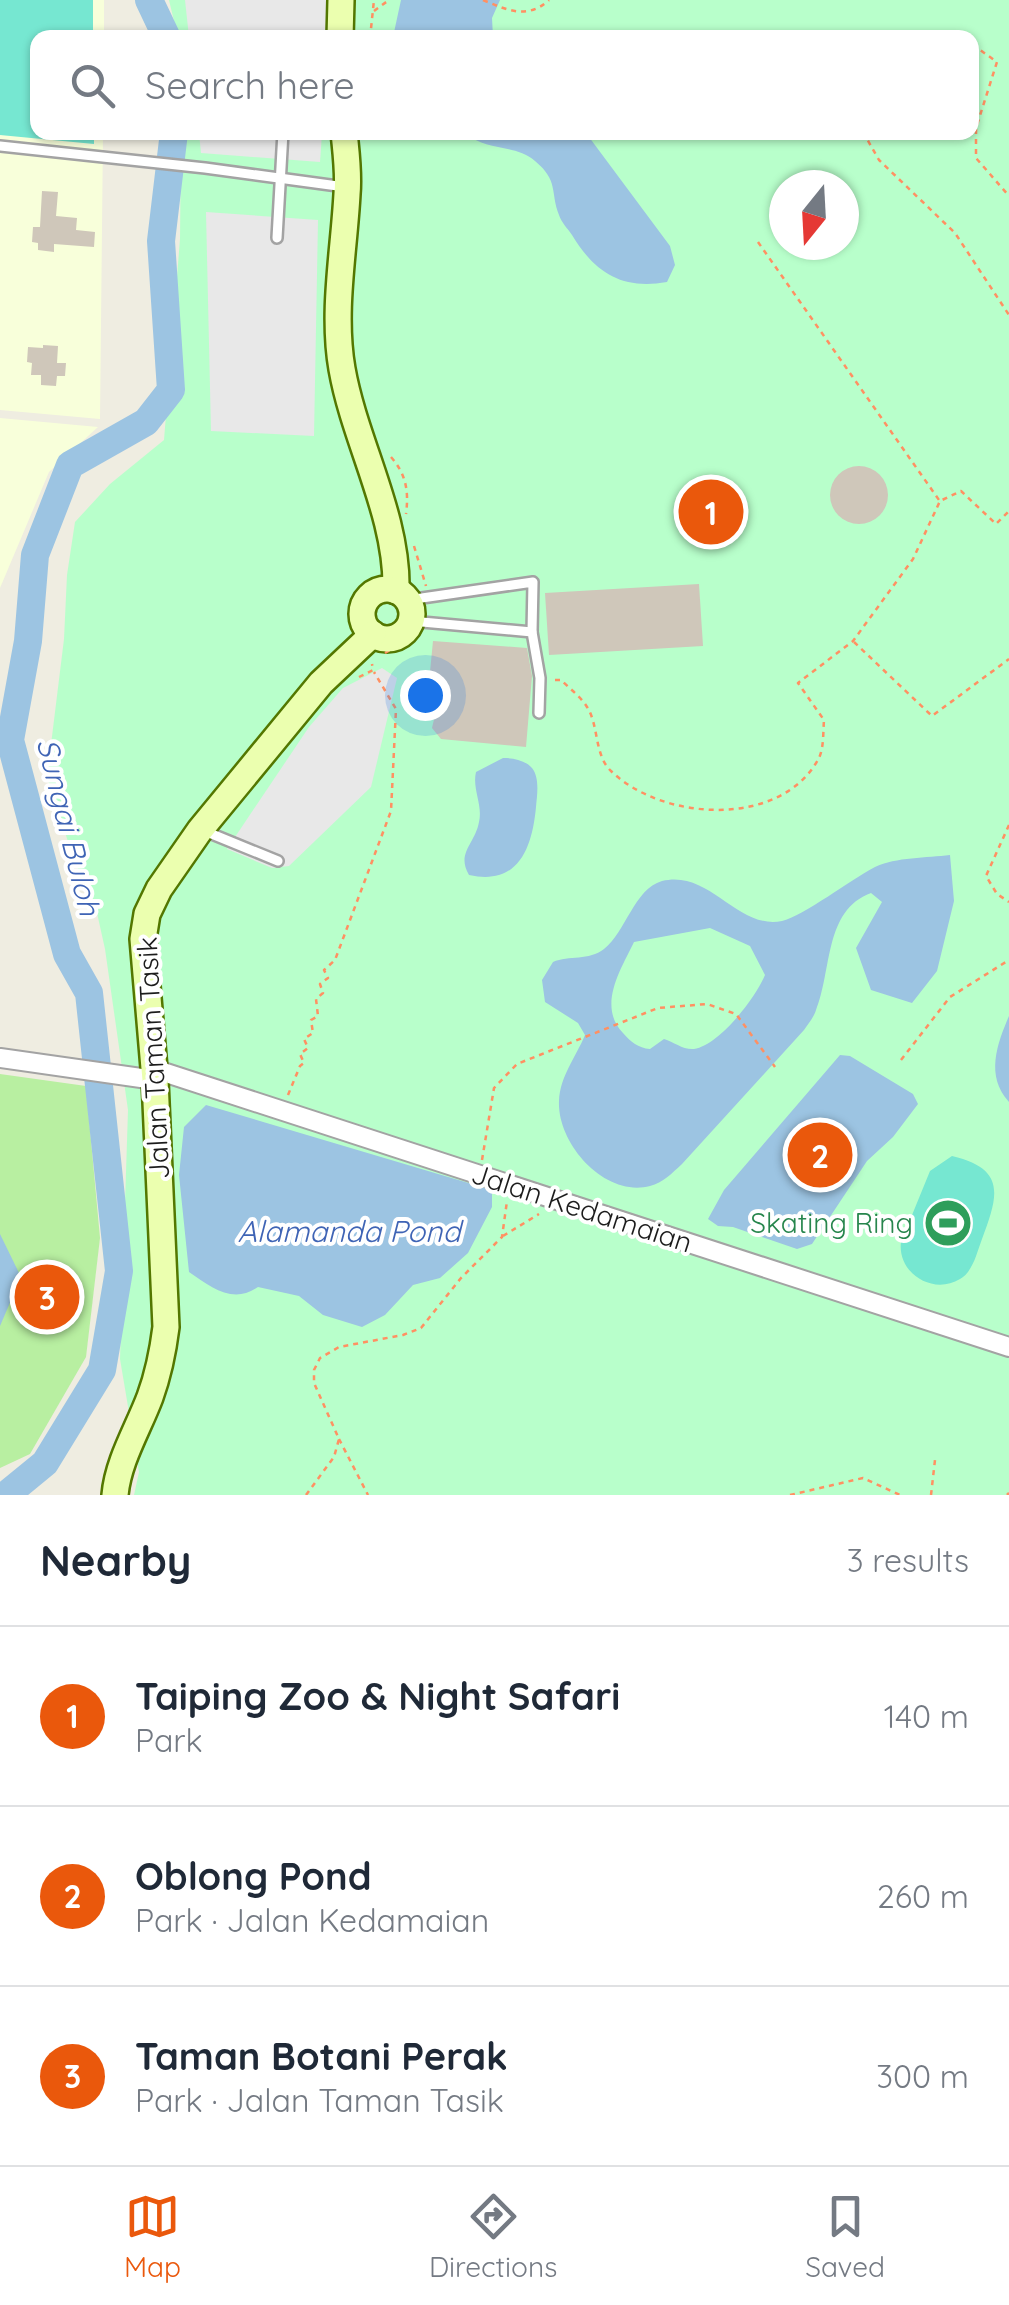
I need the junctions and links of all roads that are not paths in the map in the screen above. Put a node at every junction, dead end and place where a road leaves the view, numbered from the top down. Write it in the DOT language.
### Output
graph roads {
  1 [pos="341,0"];
  2 [pos="340,30"];
  3 [pos="283,140"];
  4 [pos="345,140"];
  5 [pos="0,146"];
  6 [pos="281,178"];
  7 [pos="348,188"];
  8 [pos="277,238"];
  9 [pos="414,606"];
  10 [pos="532,632"];
  11 [pos="377,649"];
  12 [pos="539,714"];
  13 [pos="200,830"];
  14 [pos="278,862"];
  15 [pos="0,1058"];
  16 [pos="155,1075"];
  17 [pos="1009,1347"];
  18 [pos="115,1492"];
  1 -- 2 [label="street"];
  3 -- 6 [label="lane"];
  4 -- 7 [label="street"];
  5 -- 6 [label="lane"];
  6 -- 7 [label="lane"];
  6 -- 8 [label="lane"];
  7 -- 9 [label="street"];
  9 -- 10 [label="lane"];
  9 -- 10 [label="lane"];
  9 -- 11 [label="street, Jalan Taman Tasik"];
  9 -- 11 [label="street"];
  10 -- 12 [label="lane"];
  11 -- 13 [label="street, Jalan Taman Tasik"];
  13 -- 14 [label="lane"];
  13 -- 16 [label="street, Jalan Taman Tasik"];
  15 -- 16 [label="street, Jalan Kedamaian"];
  16 -- 17 [label="street, Jalan Kedamaian"];
  16 -- 18 [label="street, Jalan Taman Tasik"];
}
